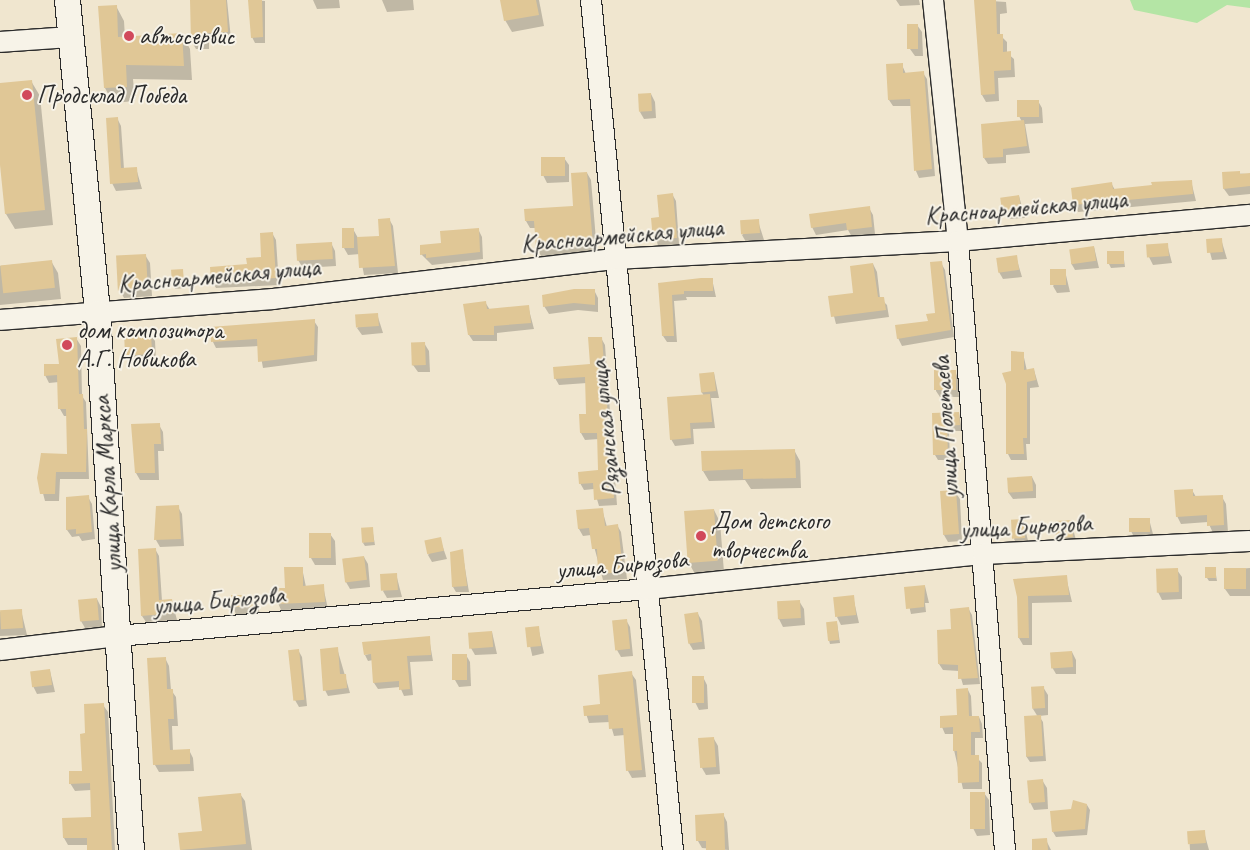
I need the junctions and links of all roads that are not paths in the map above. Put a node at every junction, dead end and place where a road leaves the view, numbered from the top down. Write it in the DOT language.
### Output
graph roads {
  1 [pos="67,0"];
  2 [pos="591,0"];
  3 [pos="933,0"];
  4 [pos="71,38"];
  5 [pos="0,42"];
  6 [pos="1250,215"];
  7 [pos="958,241"];
  8 [pos="615,259"];
  9 [pos="98,313"];
  10 [pos="0,320"];
  11 [pos="1250,541"];
  12 [pos="982,554"];
  13 [pos="648,589"];
  14 [pos="118,636"];
  15 [pos="0,650"];
  16 [pos="131,850"];
  17 [pos="673,850"];
  18 [pos="1005,850"];
  1 -- 4 [label="main road, улица Карла Маркса"];
  2 -- 8 [label="street, Рязанская улица"];
  3 -- 7 [label="street, улица Полетаева"];
  4 -- 5 [label="street"];
  4 -- 9 [label="main road, улица Карла Маркса"];
  6 -- 7 [label="street, Красноармейская улица"];
  7 -- 8 [label="street, Красноармейская улица"];
  7 -- 12 [label="street, улица Полетаева"];
  8 -- 9 [label="street, Красноармейская улица"];
  8 -- 13 [label="street, Рязанская улица"];
  9 -- 10 [label="street, Красноармейская улица"];
  9 -- 14 [label="main road, улица Карла Маркса"];
  11 -- 12 [label="street, улица Бирюзова"];
  12 -- 13 [label="street, улица Бирюзова"];
  12 -- 18 [label="street, улица Полетаева"];
  13 -- 14 [label="street, улица Бирюзова"];
  13 -- 17 [label="street, Рязанская улица"];
  14 -- 15 [label="street, улица Бирюзова"];
  14 -- 16 [label="main road, улица Карла Маркса"];
}
